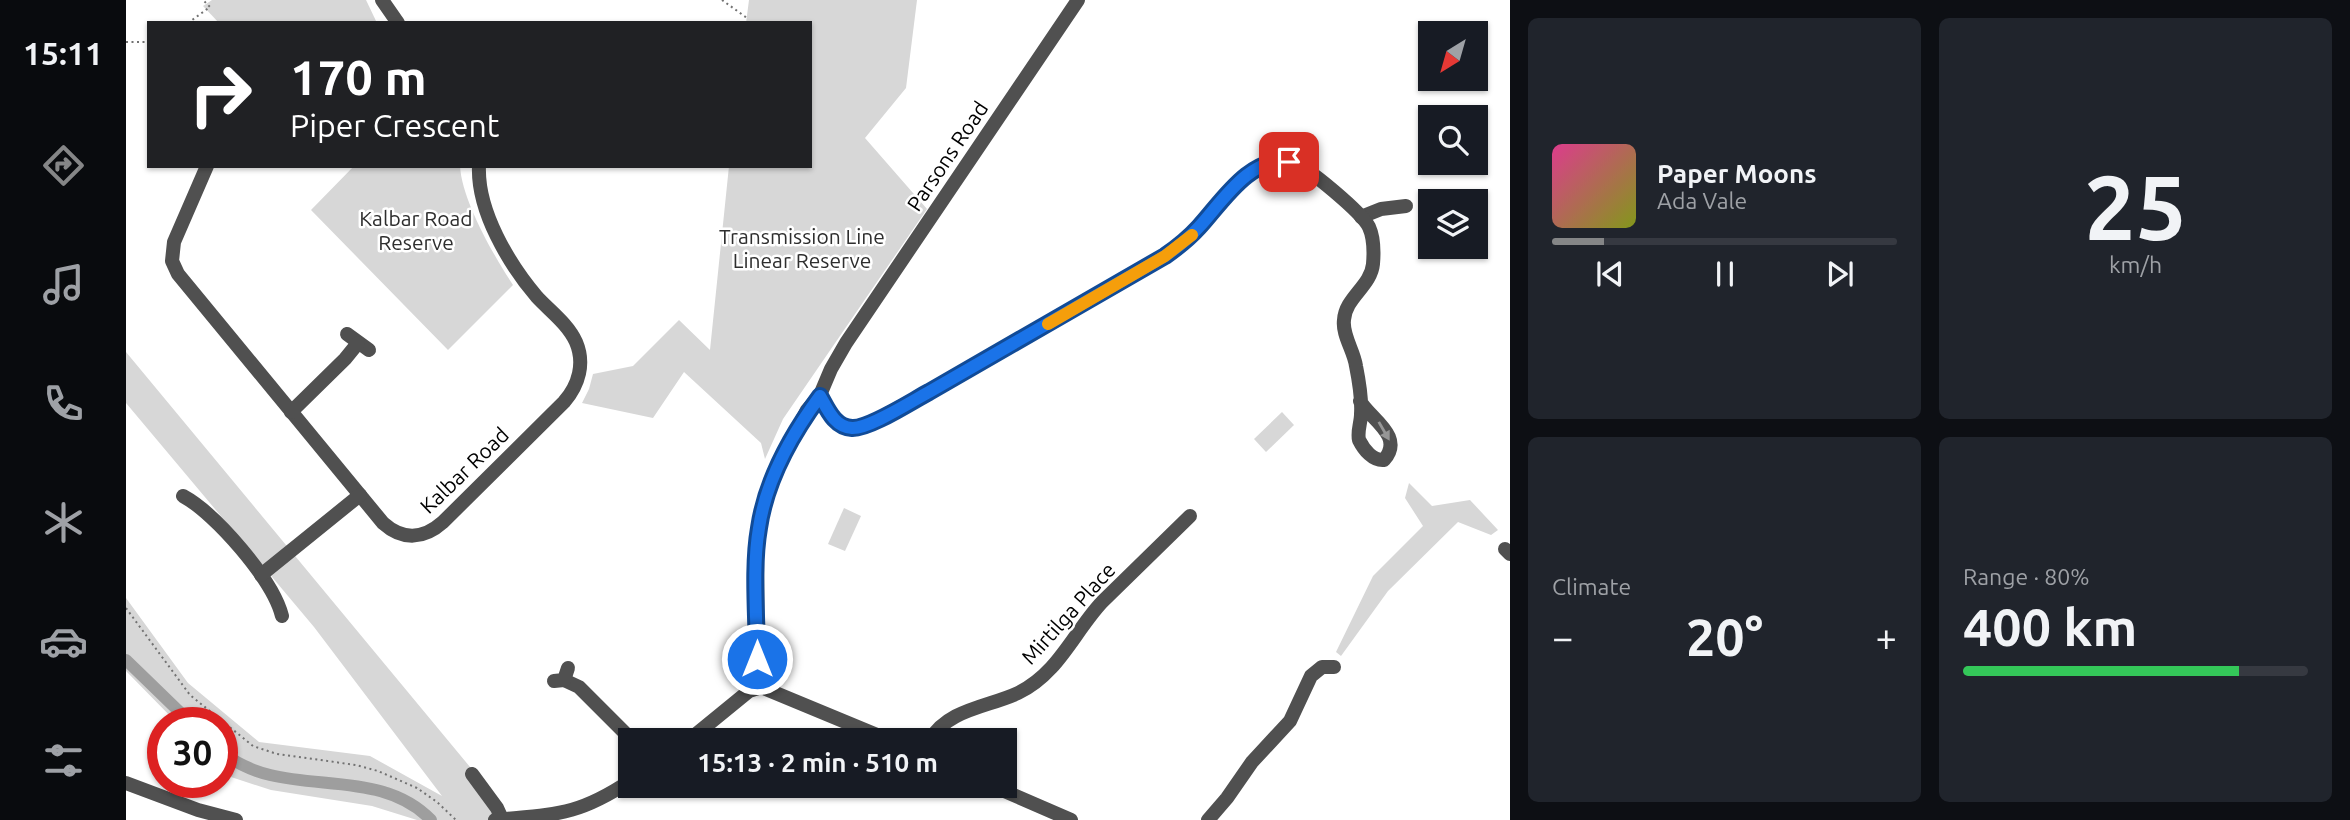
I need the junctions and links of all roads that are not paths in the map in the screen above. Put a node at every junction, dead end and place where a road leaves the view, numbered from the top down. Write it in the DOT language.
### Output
graph roads {
  1 [pos="382,0"];
  2 [pos="1078,0"];
  3 [pos="397,21"];
  4 [pos="206,168"];
  5 [pos="479,168"];
  6 [pos="1406,206"];
  7 [pos="1361,217"];
  8 [pos="358,342"];
  9 [pos="820,396"];
  10 [pos="1360,401"];
  11 [pos="291,412"];
  12 [pos="360,495"];
  13 [pos="183,496"];
  14 [pos="1190,516"];
  15 [pos="261,575"];
  16 [pos="282,616"];
  17 [pos="1303,662"];
  18 [pos="1334,667"];
  19 [pos="1311,676"];
  20 [pos="562,677"];
  21 [pos="758,688"];
  22 [pos="620,728"];
  23 [pos="704,728"];
  24 [pos="862,728"];
  25 [pos="938,728"];
  26 [pos="472,774"];
  27 [pos="126,783"];
  28 [pos="618,788"];
  29 [pos="1017,796"];
  30 [pos="502,819"];
  31 [pos="236,820"];
  32 [pos="495,820"];
  33 [pos="1071,820"];
  34 [pos="1208,820"];
  1 -- 3 [label="street"];
  2 -- 9 [label="street, Parsons Road"];
  4 -- 11 [label="street, Kalbar Road"];
  5 -- 12 [label="street, Kalbar Road"];
  6 -- 7 [label="street"];
  7 -- 9 [label="street"];
  7 -- 10 [label="street"];
  8 -- 11 [label="street"];
  9 -- 21 [label="street, Parsons Road"];
  11 -- 12 [label="street, Kalbar Road"];
  12 -- 15 [label="street"];
  13 -- 15 [label="street"];
  14 -- 25 [label="street, Mirtilga Place"];
  15 -- 16 [label="street"];
  17 -- 19 [label="street"];
  18 -- 19 [label="street"];
  19 -- 34 [label="street"];
  20 -- 22 [label="street"];
  21 -- 23 [label="street"];
  21 -- 24 [label="street"];
  26 -- 30 [label="street"];
  27 -- 31 [label="street"];
  28 -- 30 [label="street"];
  29 -- 33 [label="street"];
  30 -- 32 [label="street"];
}
